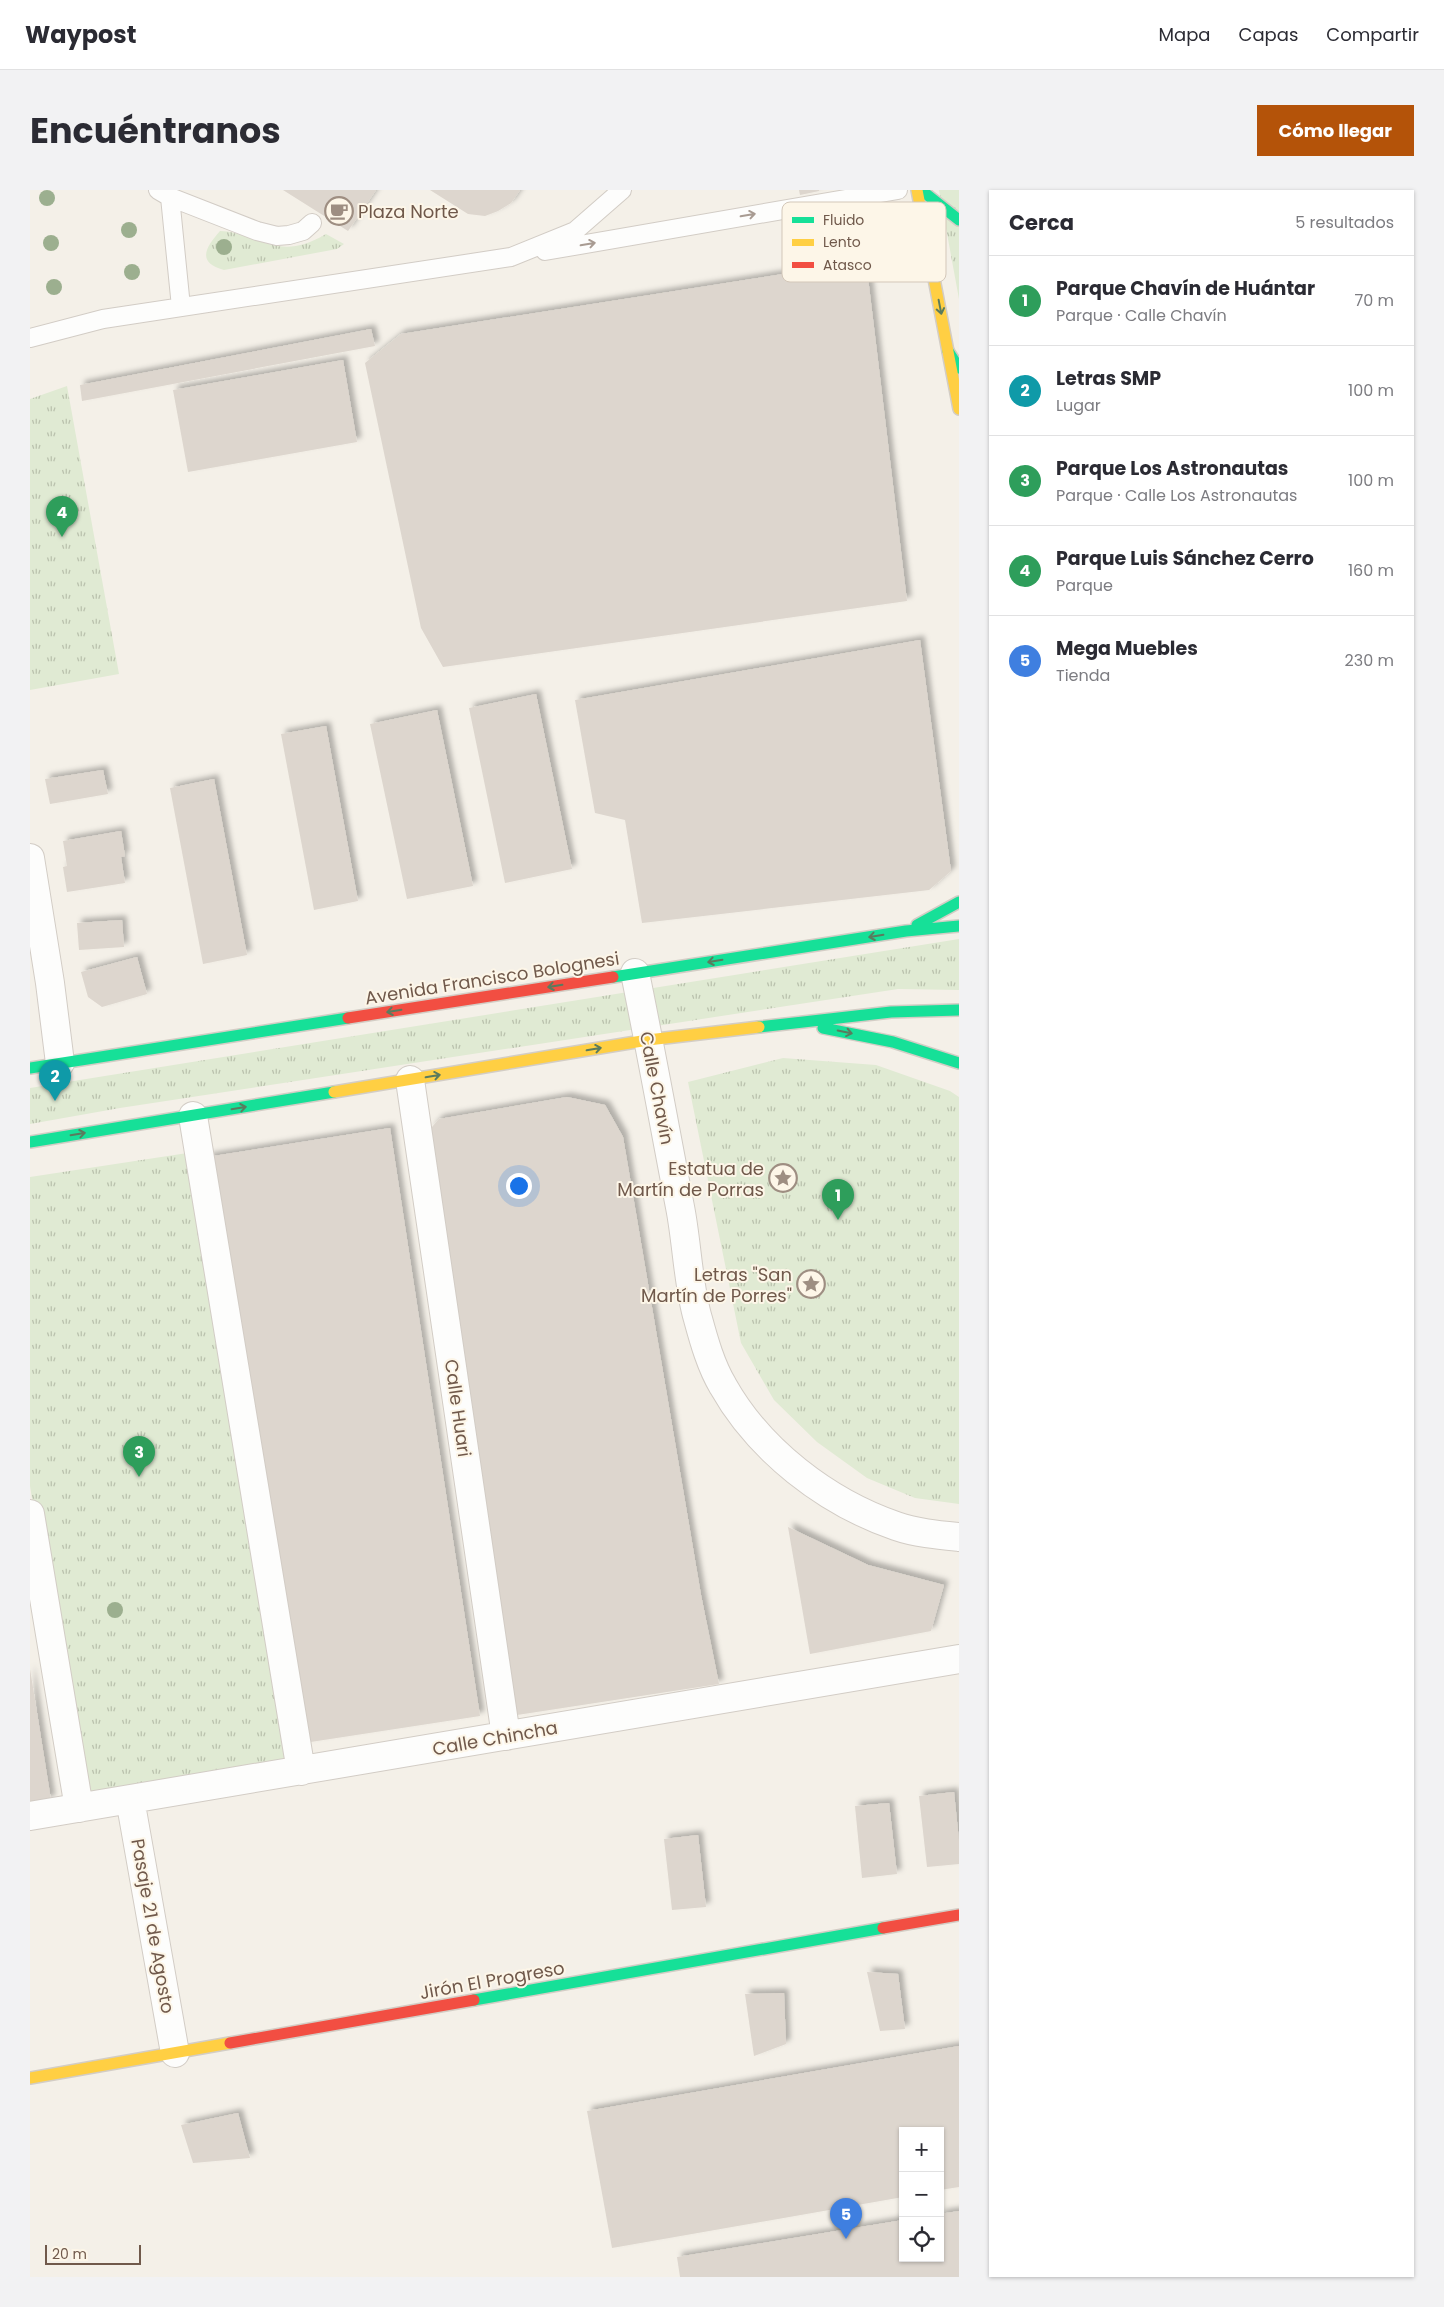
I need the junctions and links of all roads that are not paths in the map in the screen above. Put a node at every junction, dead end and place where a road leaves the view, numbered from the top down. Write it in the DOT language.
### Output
graph roads {
  1 [pos="622,190"];
  2 [pos="898,190"];
  3 [pos="919,190"];
  4 [pos="164,194"];
  5 [pos="829,202"];
  6 [pos="935,202"];
  7 [pos="782,210"];
  8 [pos="946,210"];
  9 [pos="959,220"];
  10 [pos="312,223"];
  11 [pos="506,258"];
  12 [pos="936,282"];
  13 [pos="181,308"];
  14 [pos="30,338"];
  15 [pos="948,351"];
  16 [pos="959,368"];
  17 [pos="959,409"];
  18 [pos="30,858"];
  19 [pos="959,902"];
  20 [pos="959,926"];
  21 [pos="906,931"];
  22 [pos="635,973"];
  23 [pos="959,1010"];
  24 [pos="797,1023"];
  25 [pos="648,1040"];
  26 [pos="60,1063"];
  27 [pos="959,1064"];
  28 [pos="30,1068"];
  29 [pos="410,1080"];
  30 [pos="193,1116"];
  31 [pos="30,1142"];
  32 [pos="30,1514"];
  33 [pos="959,1537"];
  34 [pos="959,1640"];
  35 [pos="949,1661"];
  36 [pos="506,1736"];
  37 [pos="301,1770"];
  38 [pos="130,1799"];
  39 [pos="79,1808"];
  40 [pos="30,1816"];
  41 [pos="959,1915"];
  42 [pos="175,2053"];
  43 [pos="30,2078"];
  1 -- 11 [label="lane"];
  5 -- 2 [label="lane, one-way"];
  3 -- 6 [label="main road"];
  4 -- 10 [label="lane"];
  4 -- 13 [label="lane"];
  11 -- 7 [label="lane, one-way"];
  8 -- 9 [label="main road"];
  11 -- 13 [label="lane"];
  12 -- 15 [label="main road, one-way"];
  13 -- 14 [label="lane"];
  15 -- 16 [label="main road"];
  15 -- 17 [label="main road"];
  18 -- 26 [label="street"];
  19 -- 21 [label="main road"];
  20 -- 21 [label="main road, Avenida Francisco Bolognesi"];
  21 -- 22 [label="main road, Avenida Francisco Bolognesi, one-way"];
  22 -- 25 [label="street, Calle Chavín"];
  22 -- 26 [label="main road, Avenida Francisco Bolognesi, one-way"];
  23 -- 24 [label="main road"];
  24 -- 25 [label="main road"];
  24 -- 27 [label="main road, one-way"];
  29 -- 25 [label="main road, one-way"];
  25 -- 33 [label="street, Calle Chavín"];
  26 -- 28 [label="main road, Avenida Francisco Bolognesi"];
  30 -- 29 [label="main road, one-way"];
  29 -- 36 [label="street, Calle Huari"];
  31 -- 30 [label="main road, one-way"];
  30 -- 37 [label="street"];
  32 -- 39 [label="street"];
  34 -- 35 [label="street"];
  35 -- 36 [label="street, Calle Chincha"];
  36 -- 37 [label="street, Calle Chincha"];
  37 -- 38 [label="street, Calle Chincha"];
  38 -- 39 [label="street, Calle Chincha"];
  38 -- 42 [label="street, Pasaje 21 de Agosto"];
  39 -- 40 [label="street, Calle Chincha"];
  41 -- 42 [label="main road, Jirón El Progreso"];
  42 -- 43 [label="main road, Jirón El Progreso"];
}
